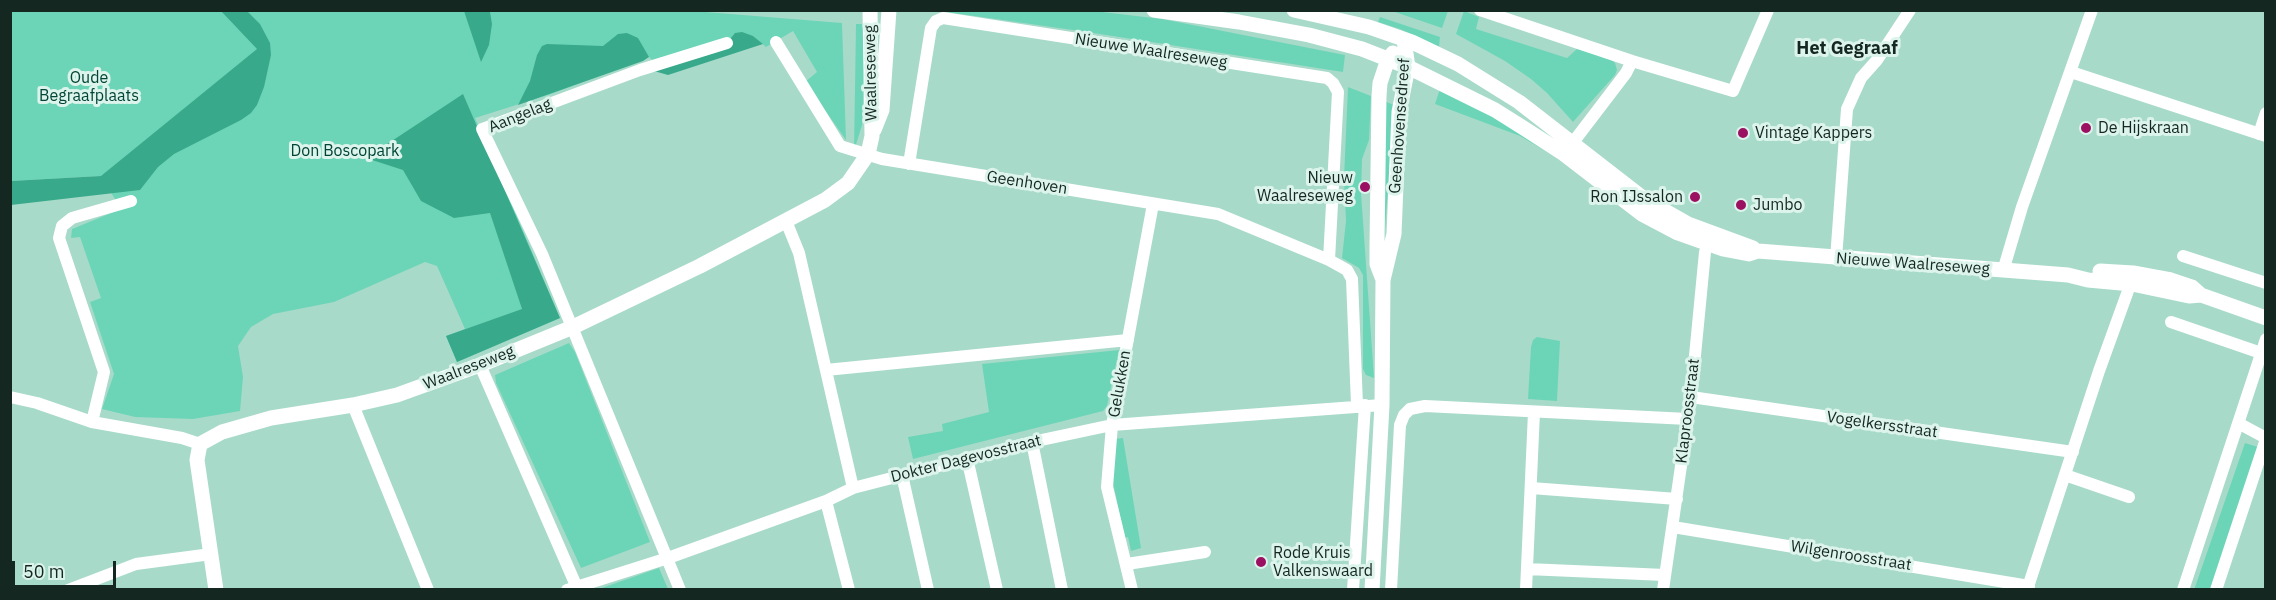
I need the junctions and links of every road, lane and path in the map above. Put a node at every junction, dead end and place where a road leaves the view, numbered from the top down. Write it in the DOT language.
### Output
graph roads {
  1 [pos="870,10"];
  2 [pos="889,10"];
  3 [pos="1154,10"];
  4 [pos="1294,10"];
  5 [pos="1480,10"];
  6 [pos="1768,10"];
  7 [pos="1910,10"];
  8 [pos="2092,10"];
  9 [pos="1404,39"];
  10 [pos="776,42"];
  11 [pos="727,43"];
  12 [pos="1388,59"];
  13 [pos="1632,61"];
  14 [pos="1408,67"];
  15 [pos="2071,72"];
  16 [pos="2265,113"];
  17 [pos="2262,135"];
  18 [pos="872,136"];
  19 [pos="1568,148"];
  20 [pos="868,154"];
  21 [pos="909,164"];
  22 [pos="131,201"];
  23 [pos="1153,204"];
  24 [pos="786,221"];
  25 [pos="1707,243"];
  26 [pos="2182,256"];
  27 [pos="1836,259"];
  28 [pos="1329,260"];
  29 [pos="2002,270"];
  30 [pos="2132,278"];
  31 [pos="1383,280"];
  32 [pos="2265,283"];
  33 [pos="2265,318"];
  34 [pos="2171,322"];
  35 [pos="573,327"];
  36 [pos="2265,339"];
  37 [pos="1128,340"];
  38 [pos="2261,353"];
  39 [pos="480,365"];
  40 [pos="826,370"];
  41 [pos="10,397"];
  42 [pos="1691,397"];
  43 [pos="353,405"];
  44 [pos="1361,405"];
  45 [pos="1382,405"];
  46 [pos="1534,412"];
  47 [pos="1688,419"];
  48 [pos="92,422"];
  49 [pos="2238,423"];
  50 [pos="1112,425"];
  51 [pos="2265,439"];
  52 [pos="1032,442"];
  53 [pos="200,444"];
  54 [pos="2073,452"];
  55 [pos="967,458"];
  56 [pos="902,475"];
  57 [pos="2065,475"];
  58 [pos="853,488"];
  59 [pos="1531,488"];
  60 [pos="2129,496"];
  61 [pos="1677,499"];
  62 [pos="826,501"];
  63 [pos="1673,527"];
  64 [pos="1205,552"];
  65 [pos="211,554"];
  66 [pos="668,558"];
  67 [pos="1127,564"];
  68 [pos="1527,569"];
  69 [pos="1665,575"];
  70 [pos="2028,588"];
  71 [pos="574,589"];
  72 [pos="68,590"];
  73 [pos="216,590"];
  74 [pos="428,590"];
  75 [pos="680,590"];
  76 [pos="849,590"];
  77 [pos="928,590"];
  78 [pos="997,590"];
  79 [pos="1062,590"];
  80 [pos="1132,590"];
  81 [pos="1353,590"];
  82 [pos="1372,590"];
  83 [pos="1391,590"];
  84 [pos="1526,590"];
  85 [pos="1663,590"];
  86 [pos="2183,590"];
  87 [pos="2216,590"];
  1 -- 18 [label="street, Waalreseweg"];
  2 -- 18 [label="street, Waalreseweg"];
  3 -- 12 [label="street, Nieuwe Waalreseweg"];
  4 -- 9 [label="street, Nieuwe Waalreseweg"];
  5 -- 13 [label="street"];
  6 -- 13 [label="street"];
  7 -- 27 [label="street"];
  8 -- 15 [label="street"];
  9 -- 12 [label="street, Geenhovensedreef"];
  9 -- 14 [label="street, Geenhovensedreef"];
  9 -- 19 [label="street, Nieuwe Waalreseweg"];
  10 -- 20 [label="street, Geenhoven"];
  11 -- 35 [label="street, Aangelag"];
  12 -- 14 [label="street, Nieuwe Waalreseweg"];
  12 -- 31 [label="street, Geenhovensedreef"];
  13 -- 19 [label="street"];
  14 -- 19 [label="street, Nieuwe Waalreseweg"];
  14 -- 31 [label="street, Geenhovensedreef"];
  15 -- 17 [label="street"];
  15 -- 29 [label="street"];
  16 -- 17 [label="street"];
  18 -- 20 [label="street, Waalreseweg"];
  19 -- 25 [label="street, Nieuwe Waalreseweg"];
  20 -- 21 [label="street, Geenhoven"];
  20 -- 24 [label="street, Waalreseweg"];
  21 -- 23 [label="street, Geenhoven"];
  21 -- 28 [label="street, Nieuwe Waalreseweg"];
  22 -- 48 [label="street"];
  23 -- 28 [label="street, Geenhoven"];
  23 -- 37 [label="street, Gelukken"];
  24 -- 35 [label="street, Waalreseweg"];
  24 -- 40 [label="street"];
  25 -- 27 [label="street, Nieuwe Waalreseweg"];
  25 -- 42 [label="street, Klaproosstraat"];
  26 -- 32 [label="street"];
  27 -- 29 [label="street, Nieuwe Waalreseweg"];
  28 -- 44 [label="street"];
  29 -- 30 [label="street, Nieuwe Waalreseweg"];
  30 -- 33 [label="street, Nieuwe Waalreseweg"];
  30 -- 54 [label="street"];
  31 -- 45 [label="street, Geenhovensedreef"];
  34 -- 38 [label="street"];
  35 -- 39 [label="street, Waalreseweg"];
  35 -- 66 [label="street"];
  36 -- 38 [label="street"];
  37 -- 40 [label="street"];
  37 -- 50 [label="street, Gelukken"];
  38 -- 49 [label="street"];
  39 -- 43 [label="street, Waalreseweg"];
  39 -- 71 [label="street"];
  40 -- 58 [label="street"];
  41 -- 48 [label="street"];
  42 -- 47 [label="street, Klaproosstraat"];
  42 -- 54 [label="street, Vogelkersstraat"];
  43 -- 53 [label="street, Waalreseweg"];
  43 -- 74 [label="street"];
  44 -- 45 [label="street, Dokter Dagevosstraat"];
  44 -- 50 [label="street, Dokter Dagevosstraat"];
  44 -- 81 [label="street"];
  45 -- 82 [label="street, Geenhovensedreef"];
  46 -- 47 [label="street"];
  46 -- 59 [label="street"];
  46 -- 83 [label="street"];
  47 -- 61 [label="street, Klaproosstraat"];
  48 -- 53 [label="street"];
  49 -- 51 [label="street"];
  49 -- 86 [label="street"];
  50 -- 52 [label="street, Dokter Dagevosstraat"];
  50 -- 67 [label="street, Gelukken"];
  51 -- 87 [label="street"];
  52 -- 55 [label="street, Dokter Dagevosstraat"];
  52 -- 79 [label="street"];
  53 -- 65 [label="street"];
  54 -- 57 [label="street"];
  55 -- 56 [label="street, Dokter Dagevosstraat"];
  55 -- 78 [label="street"];
  56 -- 58 [label="street, Dokter Dagevosstraat"];
  56 -- 77 [label="street"];
  57 -- 60 [label="street"];
  57 -- 70 [label="street"];
  58 -- 62 [label="street, Dokter Dagevosstraat"];
  59 -- 61 [label="street"];
  59 -- 68 [label="street"];
  61 -- 63 [label="street, Klaproosstraat"];
  62 -- 66 [label="street, Dokter Dagevosstraat"];
  62 -- 76 [label="street"];
  63 -- 69 [label="street, Klaproosstraat"];
  63 -- 70 [label="street, Wilgenroosstraat"];
  64 -- 67 [label="street"];
  65 -- 72 [label="street"];
  65 -- 73 [label="street"];
  66 -- 71 [label="street, Dokter Dagevosstraat"];
  66 -- 75 [label="street"];
  67 -- 80 [label="street, Gelukken"];
  68 -- 69 [label="street"];
  68 -- 84 [label="street"];
  69 -- 85 [label="street, Klaproosstraat"];
}
